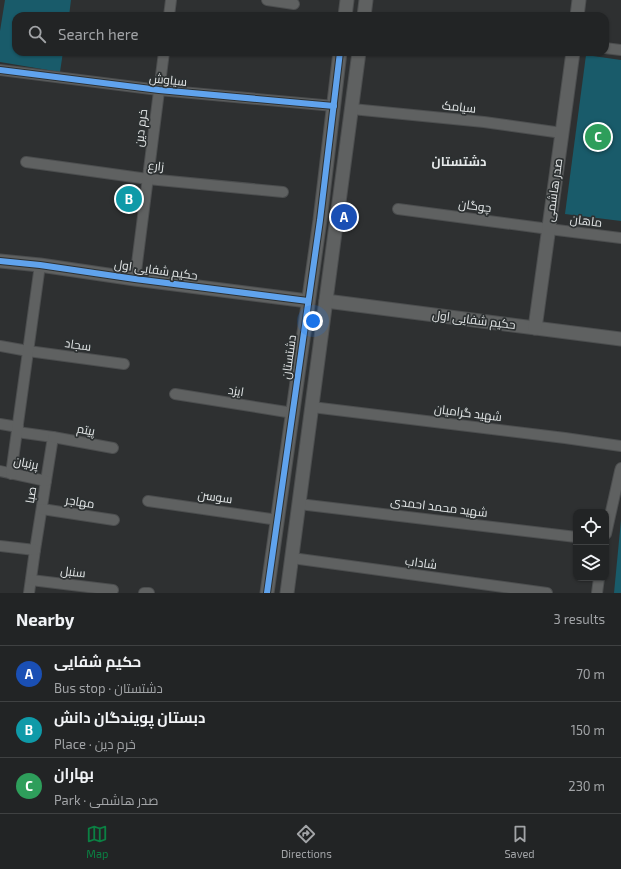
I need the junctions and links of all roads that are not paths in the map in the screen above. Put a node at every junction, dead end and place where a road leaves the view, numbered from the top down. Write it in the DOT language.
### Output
graph roads {
  1 [pos="171,0"];
  2 [pos="267,0"];
  3 [pos="347,0"];
  4 [pos="366,0"];
  5 [pos="578,0"];
  6 [pos="294,4"];
  7 [pos="170,12"];
  8 [pos="346,12"];
  9 [pos="364,12"];
  10 [pos="577,12"];
  11 [pos="609,48"];
  12 [pos="621,50"];
  13 [pos="163,56"];
  14 [pos="340,56"];
  15 [pos="359,56"];
  16 [pos="572,56"];
  17 [pos="0,70"];
  18 [pos="159,90"];
  19 [pos="334,106"];
  20 [pos="352,109"];
  21 [pos="562,133"];
  22 [pos="26,162"];
  23 [pos="148,179"];
  24 [pos="283,192"];
  25 [pos="398,209"];
  26 [pos="549,229"];
  27 [pos="621,238"];
  28 [pos="0,261"];
  29 [pos="40,265"];
  30 [pos="135,279"];
  31 [pos="308,300"];
  32 [pos="326,301"];
  33 [pos="535,328"];
  34 [pos="621,339"];
  35 [pos="0,346"];
  36 [pos="28,351"];
  37 [pos="124,364"];
  38 [pos="175,394"];
  39 [pos="312,407"];
  40 [pos="293,413"];
  41 [pos="0,424"];
  42 [pos="17,429"];
  43 [pos="54,437"];
  44 [pos="621,446"];
  45 [pos="113,448"];
  46 [pos="621,468"];
  47 [pos="0,471"];
  48 [pos="11,474"];
  49 [pos="46,481"];
  50 [pos="283,481"];
  51 [pos="302,483"];
  52 [pos="618,497"];
  53 [pos="148,501"];
  54 [pos="299,504"];
  55 [pos="42,509"];
  56 [pos="114,520"];
  57 [pos="278,520"];
  58 [pos="609,525"];
  59 [pos="573,537"];
  60 [pos="0,546"];
  61 [pos="35,550"];
  62 [pos="292,558"];
  63 [pos="31,580"];
  64 [pos="599,581"];
  65 [pos="113,590"];
  66 [pos="144,592"];
  67 [pos="29,593"];
  68 [pos="149,593"];
  69 [pos="268,593"];
  70 [pos="287,593"];
  71 [pos="547,593"];
  72 [pos="597,593"];
  1 -- 7 [label="street"];
  2 -- 6 [label="street"];
  3 -- 8 [label="street"];
  4 -- 9 [label="street"];
  5 -- 10 [label="street"];
  11 -- 12 [label="street"];
  13 -- 18 [label="street, خرم دین"];
  14 -- 19 [label="street, دشتستان"];
  15 -- 20 [label="street"];
  16 -- 21 [label="street, صدر هاشمی"];
  17 -- 18 [label="street, سیاوش"];
  18 -- 19 [label="street, سیاوش"];
  18 -- 23 [label="street, خرم دین"];
  19 -- 31 [label="street, دشتستان"];
  20 -- 21 [label="street, سیامک"];
  20 -- 32 [label="street"];
  21 -- 26 [label="street, صدر هاشمی"];
  22 -- 23 [label="street, زارع"];
  23 -- 24 [label="street, زارع"];
  23 -- 30 [label="street, خرم دین"];
  25 -- 26 [label="street, چوگان"];
  26 -- 27 [label="street, ماهان"];
  26 -- 33 [label="street, صدر هاشمی"];
  28 -- 29 [label="street, حکیم شفایی اول"];
  29 -- 30 [label="street, حکیم شفایی اول"];
  29 -- 36 [label="street"];
  30 -- 31 [label="street, حکیم شفایی اول"];
  31 -- 40 [label="street, دشتستان"];
  32 -- 33 [label="street, حکیم شفایی اول"];
  32 -- 39 [label="street"];
  33 -- 34 [label="street, حکیم شفایی اول"];
  35 -- 36 [label="street, سجاد"];
  36 -- 37 [label="street, سجاد"];
  36 -- 42 [label="street"];
  38 -- 40 [label="street, ایزد"];
  39 -- 44 [label="street, شهید گرامیان"];
  39 -- 51 [label="street"];
  40 -- 50 [label="street, دشتستان"];
  41 -- 42 [label="street"];
  42 -- 43 [label="street"];
  42 -- 48 [label="street"];
  43 -- 45 [label="street, پیتم"];
  43 -- 49 [label="street, صبا"];
  46 -- 52 [label="street"];
  47 -- 48 [label="street, پرنیان"];
  48 -- 49 [label="street, پرنیان"];
  49 -- 55 [label="street, صبا"];
  50 -- 51 [label="street"];
  50 -- 57 [label="street, دشتستان"];
  51 -- 54 [label="street"];
  52 -- 58 [label="street"];
  53 -- 57 [label="street, سوسن"];
  54 -- 59 [label="street, شهید محمد احمدی"];
  54 -- 62 [label="street"];
  55 -- 56 [label="street, مهاجر"];
  55 -- 61 [label="street, صبا"];
  57 -- 69 [label="street, دشتستان"];
  60 -- 61 [label="street"];
  61 -- 63 [label="street, صبا"];
  62 -- 70 [label="street"];
  62 -- 71 [label="street, شاداب"];
  63 -- 65 [label="street, سنبل"];
  63 -- 67 [label="street, صبا"];
  64 -- 72 [label="street"];
  66 -- 68 [label="street"];
}
